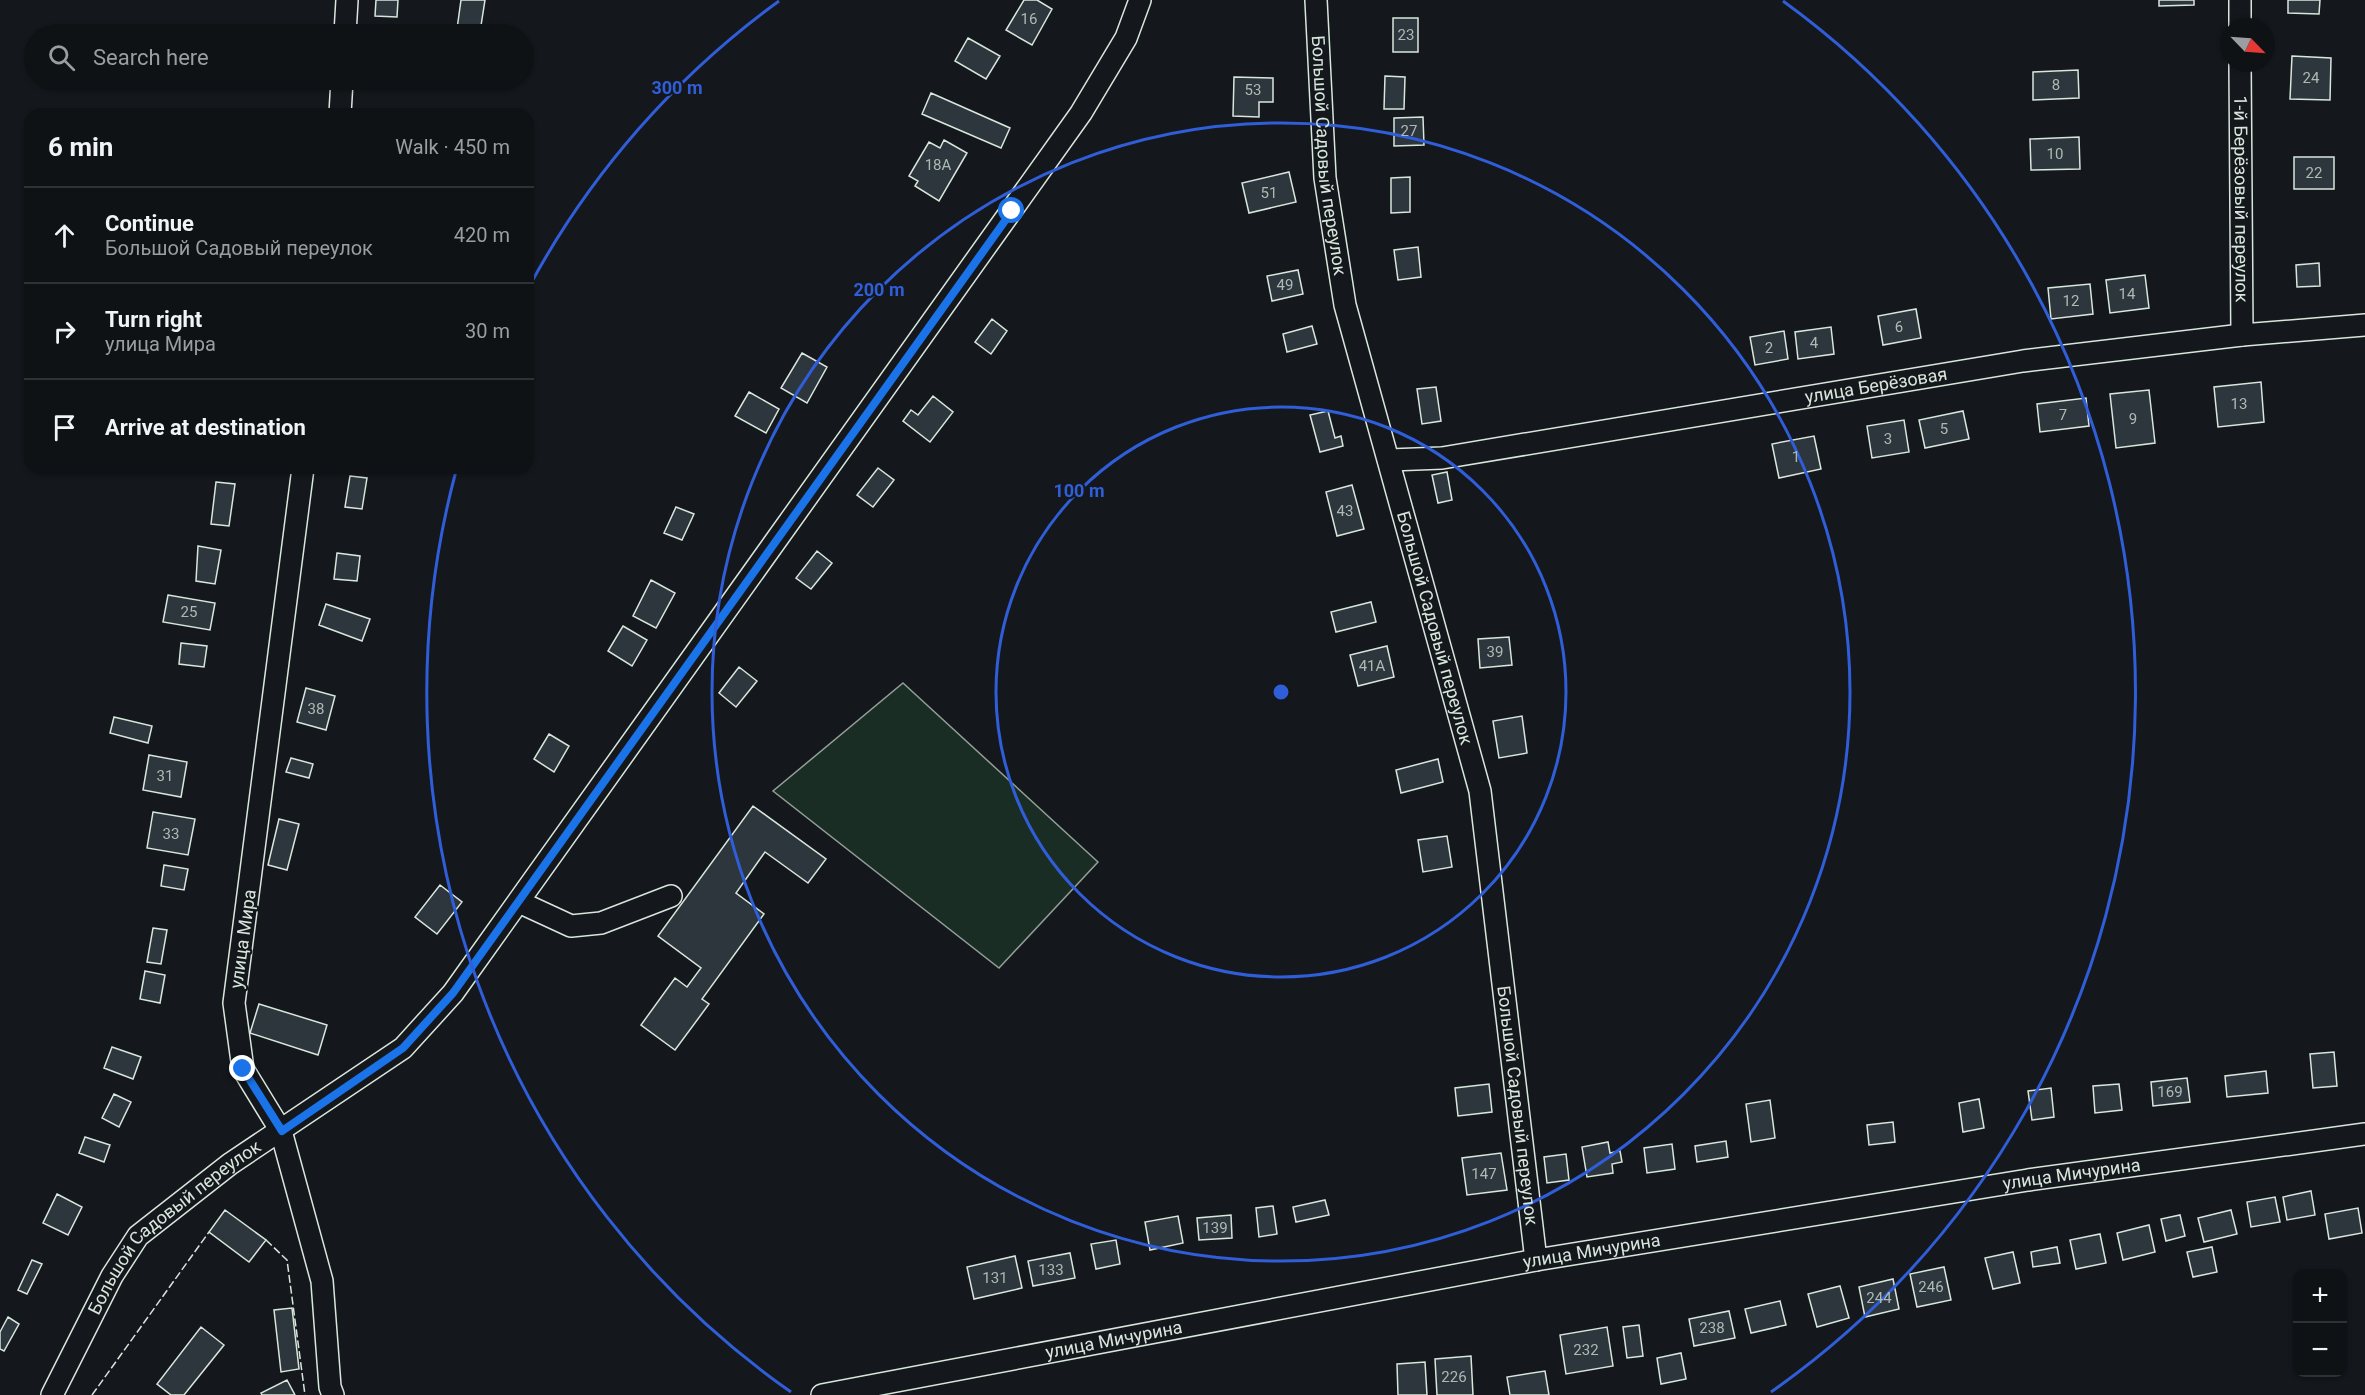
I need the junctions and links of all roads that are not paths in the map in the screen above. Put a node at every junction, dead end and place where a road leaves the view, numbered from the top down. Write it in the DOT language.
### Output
graph roads {
  1 [pos="347,0"];
  2 [pos="1140,0"];
  3 [pos="1316,0"];
  4 [pos="2240,0"];
  5 [pos="2240,18"];
  6 [pos="346,24"];
  7 [pos="2240,72"];
  8 [pos="341,90"];
  9 [pos="340,108"];
  10 [pos="2365,325"];
  11 [pos="2242,335"];
  12 [pos="1390,460"];
  13 [pos="302,474"];
  14 [pos="671,896"];
  15 [pos="519,902"];
  16 [pos="282,1131"];
  17 [pos="2365,1134"];
  18 [pos="1536,1260"];
  19 [pos="52,1395"];
  20 [pos="333,1395"];
  21 [pos="822,1395"];
  1 -- 6 [label="street"];
  2 -- 15 [label="street, Большой Садовый переулок"];
  3 -- 12 [label="street, Большой Садовый переулок"];
  4 -- 5 [label="street"];
  7 -- 11 [label="street, 1-й Берёзовый переулок"];
  8 -- 9 [label="street"];
  10 -- 11 [label="street, улица Берёзовая"];
  11 -- 12 [label="street, улица Берёзовая"];
  12 -- 18 [label="street, Большой Садовый переулок"];
  13 -- 16 [label="street, улица Мира"];
  14 -- 15 [label="street"];
  15 -- 16 [label="street, Большой Садовый переулок"];
  16 -- 19 [label="street, Большой Садовый переулок"];
  16 -- 20 [label="street, улица Мира"];
  17 -- 18 [label="street, улица Мичурина"];
  18 -- 21 [label="street, улица Мичурина"];
}
